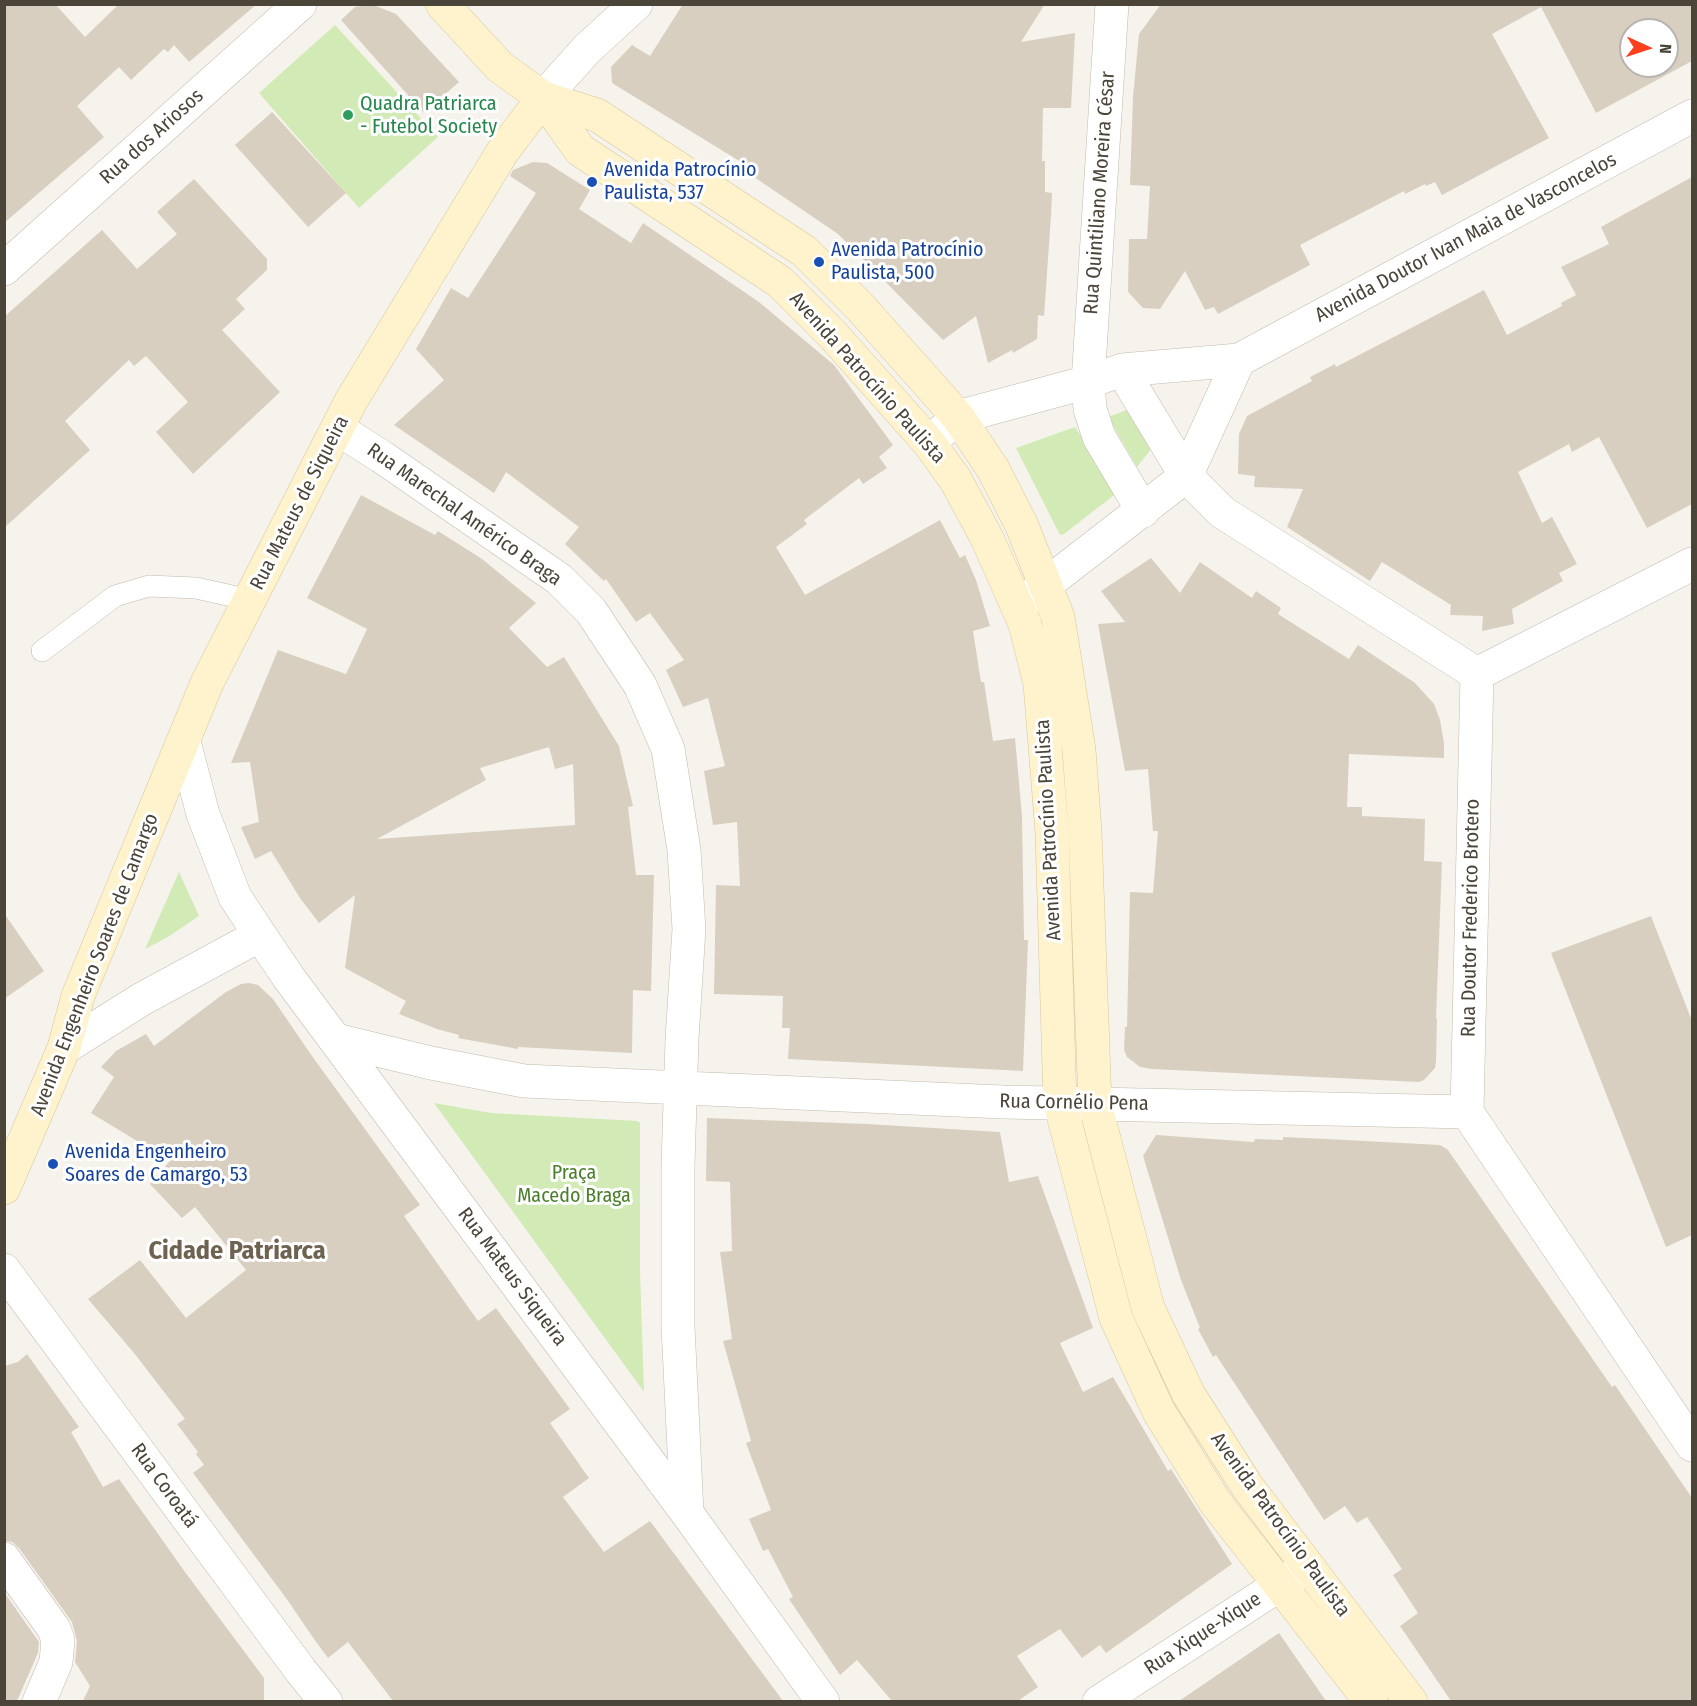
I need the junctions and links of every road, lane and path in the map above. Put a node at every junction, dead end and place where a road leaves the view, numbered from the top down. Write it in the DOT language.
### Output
graph roads {
  1 [pos="300,4"];
  2 [pos="442,4"];
  3 [pos="636,4"];
  4 [pos="1112,4"];
  5 [pos="543,98"];
  6 [pos="1692,116"];
  7 [pos="4,269"];
  8 [pos="1239,360"];
  9 [pos="1122,370"];
  10 [pos="1088,382"];
  11 [pos="958,417"];
  12 [pos="338,429"];
  13 [pos="929,443"];
  14 [pos="1186,476"];
  15 [pos="1143,511"];
  16 [pos="1692,564"];
  17 [pos="1046,586"];
  18 [pos="250,600"];
  19 [pos="1018,606"];
  20 [pos="42,651"];
  21 [pos="1477,675"];
  22 [pos="184,742"];
  23 [pos="260,934"];
  24 [pos="336,1040"];
  25 [pos="64,1048"];
  26 [pos="681,1087"];
  27 [pos="1060,1103"];
  28 [pos="1095,1104"];
  29 [pos="1467,1112"];
  30 [pos="4,1188"];
  31 [pos="4,1270"];
  32 [pos="1692,1445"];
  33 [pos="687,1514"];
  34 [pos="4,1559"];
  35 [pos="1308,1567"];
  36 [pos="1281,1584"];
  37 [pos="322,1699"];
  38 [pos="39,1701"];
  39 [pos="823,1701"];
  40 [pos="1099,1701"];
  41 [pos="1371,1701"];
  42 [pos="1411,1701"];
  1 -- 7 [label="street, Rua dos Ariosos"];
  2 -- 5 [label="street"];
  3 -- 5 [label="street, Rua Mateus de Siqueira"];
  4 -- 10 [label="street, Rua Quintiliano Moreira César"];
  5 -- 11 [label="street, Avenida Patrocínio Paulista"];
  5 -- 12 [label="street, Rua Mateus de Siqueira"];
  5 -- 13 [label="street, Avenida Patrocínio Paulista"];
  6 -- 8 [label="street, Avenida Doutor Ivan Maia de Vasconcelos"];
  8 -- 9 [label="street"];
  8 -- 14 [label="street"];
  9 -- 10 [label="street"];
  9 -- 14 [label="street"];
  10 -- 11 [label="street"];
  10 -- 15 [label="street, Rua Quintiliano Moreira César"];
  11 -- 13 [label="street"];
  11 -- 17 [label="street, Avenida Patrocínio Paulista"];
  12 -- 18 [label="street, Rua Mateus de Siqueira"];
  12 -- 26 [label="street, Rua Marechal Américo Braga"];
  13 -- 19 [label="street, Avenida Patrocínio Paulista"];
  14 -- 15 [label="street"];
  14 -- 21 [label="street"];
  15 -- 17 [label="street"];
  16 -- 21 [label="street"];
  17 -- 19 [label="street"];
  17 -- 28 [label="street, Avenida Patrocínio Paulista"];
  18 -- 20 [label="lane"];
  18 -- 22 [label="street, Rua Mateus de Siqueira"];
  19 -- 27 [label="street, Avenida Patrocínio Paulista"];
  21 -- 29 [label="street, Rua Doutor Frederico Brotero"];
  22 -- 23 [label="street"];
  22 -- 25 [label="street, Avenida Engenheiro Soares de Camargo"];
  23 -- 24 [label="street"];
  23 -- 25 [label="street"];
  24 -- 26 [label="street"];
  24 -- 33 [label="street, Rua Mateus Siqueira"];
  25 -- 30 [label="street, Avenida Engenheiro Soares de Camargo"];
  26 -- 27 [label="street, Rua Cornélio Pena"];
  26 -- 33 [label="street"];
  27 -- 28 [label="street, Rua Cornélio Pena"];
  27 -- 36 [label="street, Avenida Patrocínio Paulista"];
  28 -- 29 [label="street, Rua Cornélio Pena"];
  28 -- 35 [label="street, Avenida Patrocínio Paulista"];
  29 -- 32 [label="street"];
  31 -- 37 [label="street, Rua Coroatá"];
  33 -- 39 [label="street"];
  34 -- 38 [label="street"];
  35 -- 36 [label="street, Rua Xique-Xique"];
  35 -- 42 [label="street, Avenida Patrocínio Paulista"];
  36 -- 40 [label="street, Rua Xique-Xique"];
  36 -- 41 [label="street, Avenida Patrocínio Paulista"];
}
